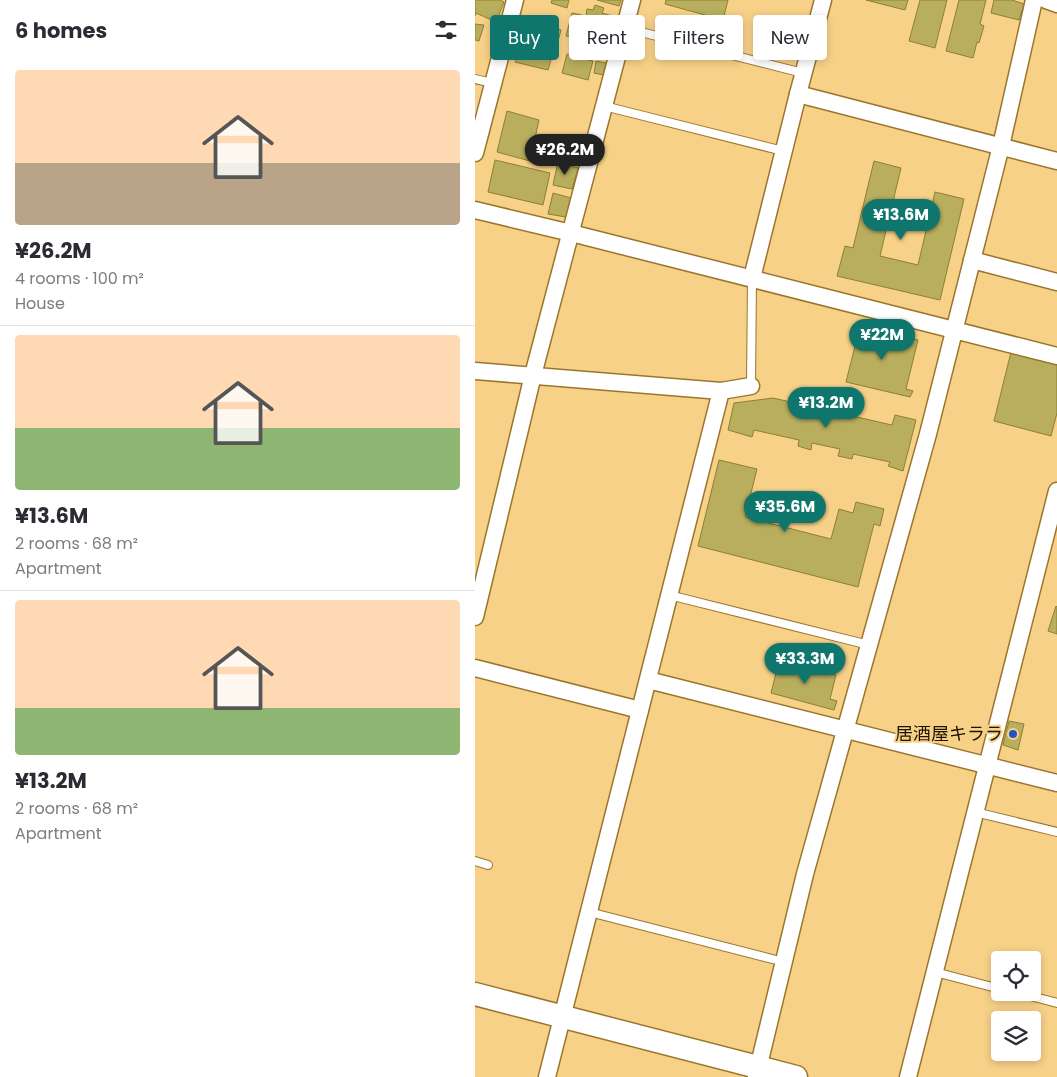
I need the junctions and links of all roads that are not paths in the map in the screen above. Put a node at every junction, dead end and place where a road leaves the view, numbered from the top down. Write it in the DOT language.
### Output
graph roads {
  1 [pos="515,0"];
  2 [pos="632,0"];
  3 [pos="823,0"];
  4 [pos="1034,0"];
  5 [pos="1046,0"];
  6 [pos="1057,4"];
  7 [pos="628,15"];
  8 [pos="645,33"];
  9 [pos="616,60"];
  10 [pos="803,73"];
  11 [pos="475,79"];
  12 [pos="492,83"];
  13 [pos="797,94"];
  14 [pos="604,106"];
  15 [pos="1001,146"];
  16 [pos="783,151"];
  17 [pos="475,153"];
  18 [pos="1057,161"];
  19 [pos="475,210"];
  20 [pos="571,233"];
  21 [pos="972,260"];
  22 [pos="752,278"];
  23 [pos="1057,282"];
  24 [pos="954,330"];
  25 [pos="1057,356"];
  26 [pos="475,371"];
  27 [pos="533,376"];
  28 [pos="751,386"];
  29 [pos="721,390"];
  30 [pos="1057,491"];
  31 [pos="669,595"];
  32 [pos="475,617"];
  33 [pos="869,645"];
  34 [pos="475,668"];
  35 [pos="648,680"];
  36 [pos="640,710"];
  37 [pos="846,730"];
  38 [pos="987,766"];
  39 [pos="1057,783"];
  40 [pos="975,812"];
  41 [pos="1057,832"];
  42 [pos="475,861"];
  43 [pos="488,865"];
  44 [pos="589,912"];
  45 [pos="784,962"];
  46 [pos="935,972"];
  47 [pos="991,986"];
  48 [pos="475,994"];
  49 [pos="1041,999"];
  50 [pos="1057,1003"];
  51 [pos="563,1017"];
  52 [pos="757,1072"];
  53 [pos="547,1077"];
  54 [pos="796,1077"];
  55 [pos="908,1077"];
  1 -- 12 [label="street"];
  2 -- 7 [label="street"];
  3 -- 10 [label="street"];
  4 -- 15 [label="street"];
  5 -- 6 [label="street"];
  8 -- 10 [label="lane"];
  9 -- 14 [label="street"];
  10 -- 13 [label="street"];
  11 -- 12 [label="lane"];
  12 -- 17 [label="street"];
  13 -- 15 [label="street"];
  13 -- 16 [label="street"];
  14 -- 16 [label="lane"];
  14 -- 20 [label="street"];
  15 -- 18 [label="street"];
  15 -- 21 [label="street"];
  16 -- 22 [label="street"];
  19 -- 20 [label="street"];
  20 -- 22 [label="street"];
  20 -- 27 [label="street"];
  21 -- 23 [label="street"];
  21 -- 24 [label="street"];
  22 -- 24 [label="street"];
  22 -- 28 [label="lane"];
  24 -- 25 [label="street"];
  24 -- 33 [label="street"];
  26 -- 27 [label="street"];
  27 -- 29 [label="street"];
  27 -- 32 [label="street"];
  28 -- 29 [label="street"];
  29 -- 31 [label="street"];
  30 -- 38 [label="street"];
  31 -- 33 [label="lane"];
  31 -- 35 [label="street"];
  33 -- 37 [label="street"];
  34 -- 36 [label="street"];
  35 -- 36 [label="street"];
  35 -- 37 [label="street"];
  36 -- 44 [label="street"];
  37 -- 38 [label="street"];
  37 -- 45 [label="street"];
  38 -- 39 [label="street"];
  38 -- 40 [label="street"];
  40 -- 41 [label="lane"];
  40 -- 46 [label="street"];
  42 -- 43 [label="lane"];
  44 -- 45 [label="lane"];
  44 -- 51 [label="street"];
  45 -- 52 [label="street"];
  46 -- 47 [label="lane"];
  46 -- 55 [label="street"];
  48 -- 51 [label="street"];
  49 -- 50 [label="lane"];
  51 -- 52 [label="street"];
  51 -- 53 [label="street"];
  52 -- 54 [label="street"];
}
